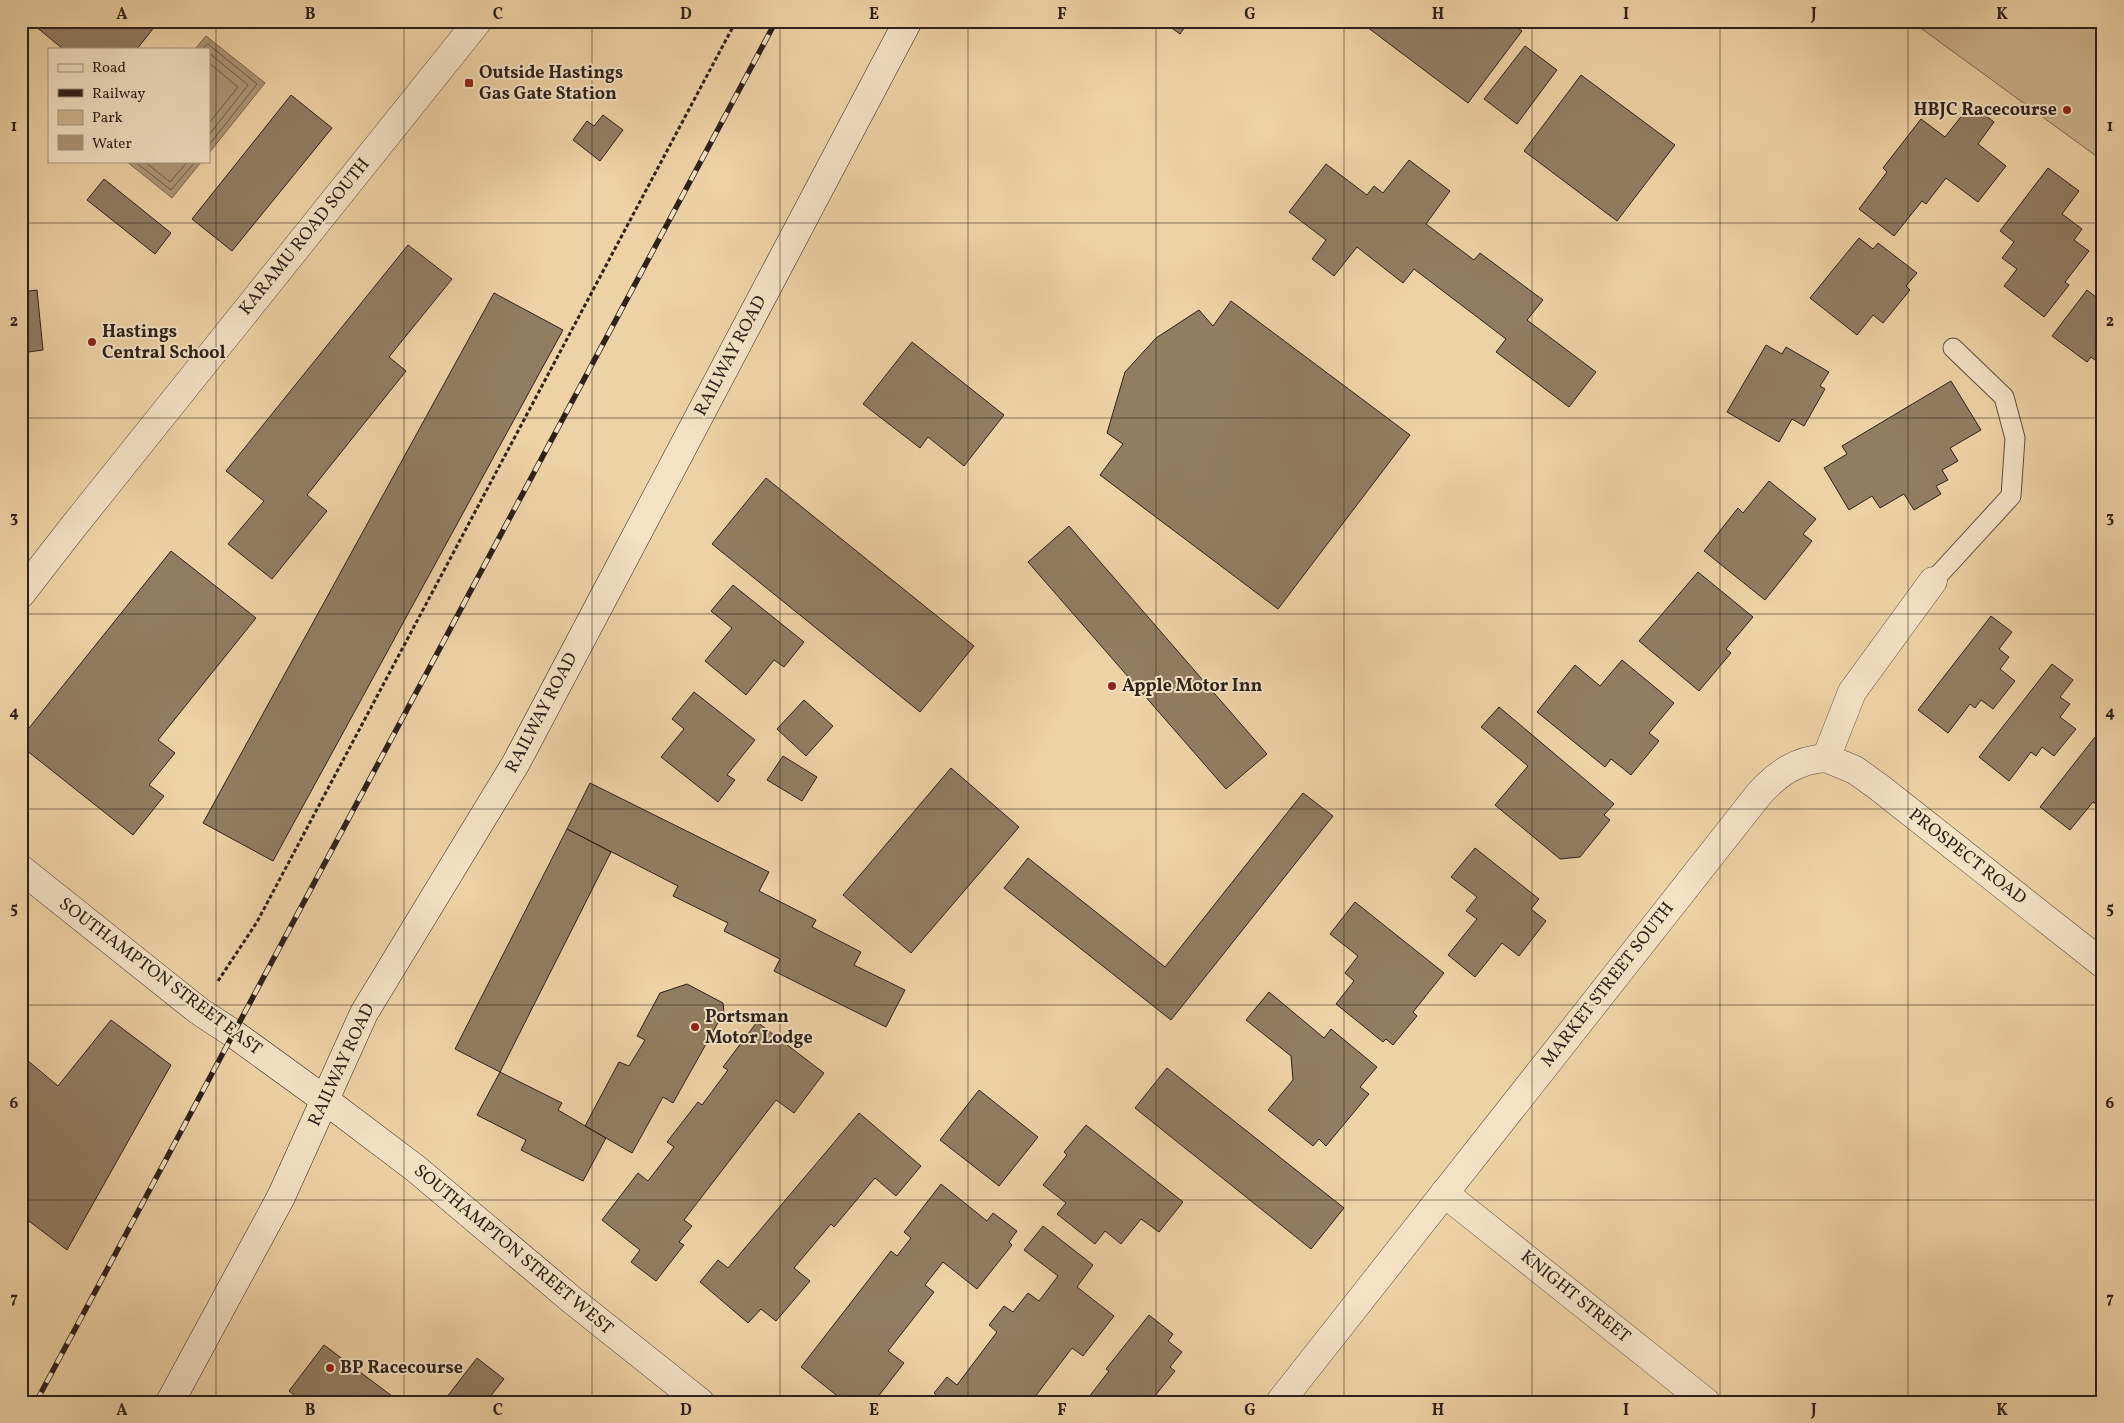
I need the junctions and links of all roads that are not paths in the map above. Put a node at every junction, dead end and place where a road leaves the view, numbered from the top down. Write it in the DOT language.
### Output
graph roads {
  1 [pos="478,21"];
  2 [pos="908,21"];
  3 [pos="1953,348"];
  4 [pos="1932,581"];
  5 [pos="21,594"];
  6 [pos="1826,758"];
  7 [pos="21,869"];
  8 [pos="2103,964"];
  9 [pos="325,1100"];
  10 [pos="1444,1193"];
  11 [pos="170,1402"];
  12 [pos="700,1402"];
  13 [pos="1280,1402"];
  14 [pos="1706,1402"];
  1 -- 5 [label="street, KARAMU ROAD SOUTH"];
  2 -- 9 [label="street, RAILWAY ROAD"];
  3 -- 4 [label="lane"];
  4 -- 6 [label="street"];
  6 -- 8 [label="street, PROSPECT ROAD"];
  6 -- 10 [label="street, MARKET STREET SOUTH"];
  7 -- 9 [label="street, SOUTHAMPTON STREET EAST"];
  9 -- 11 [label="street, RAILWAY ROAD"];
  9 -- 12 [label="street, SOUTHAMPTON STREET WEST"];
  10 -- 13 [label="street, MARKET STREET SOUTH"];
  10 -- 14 [label="street, KNIGHT STREET"];
}
